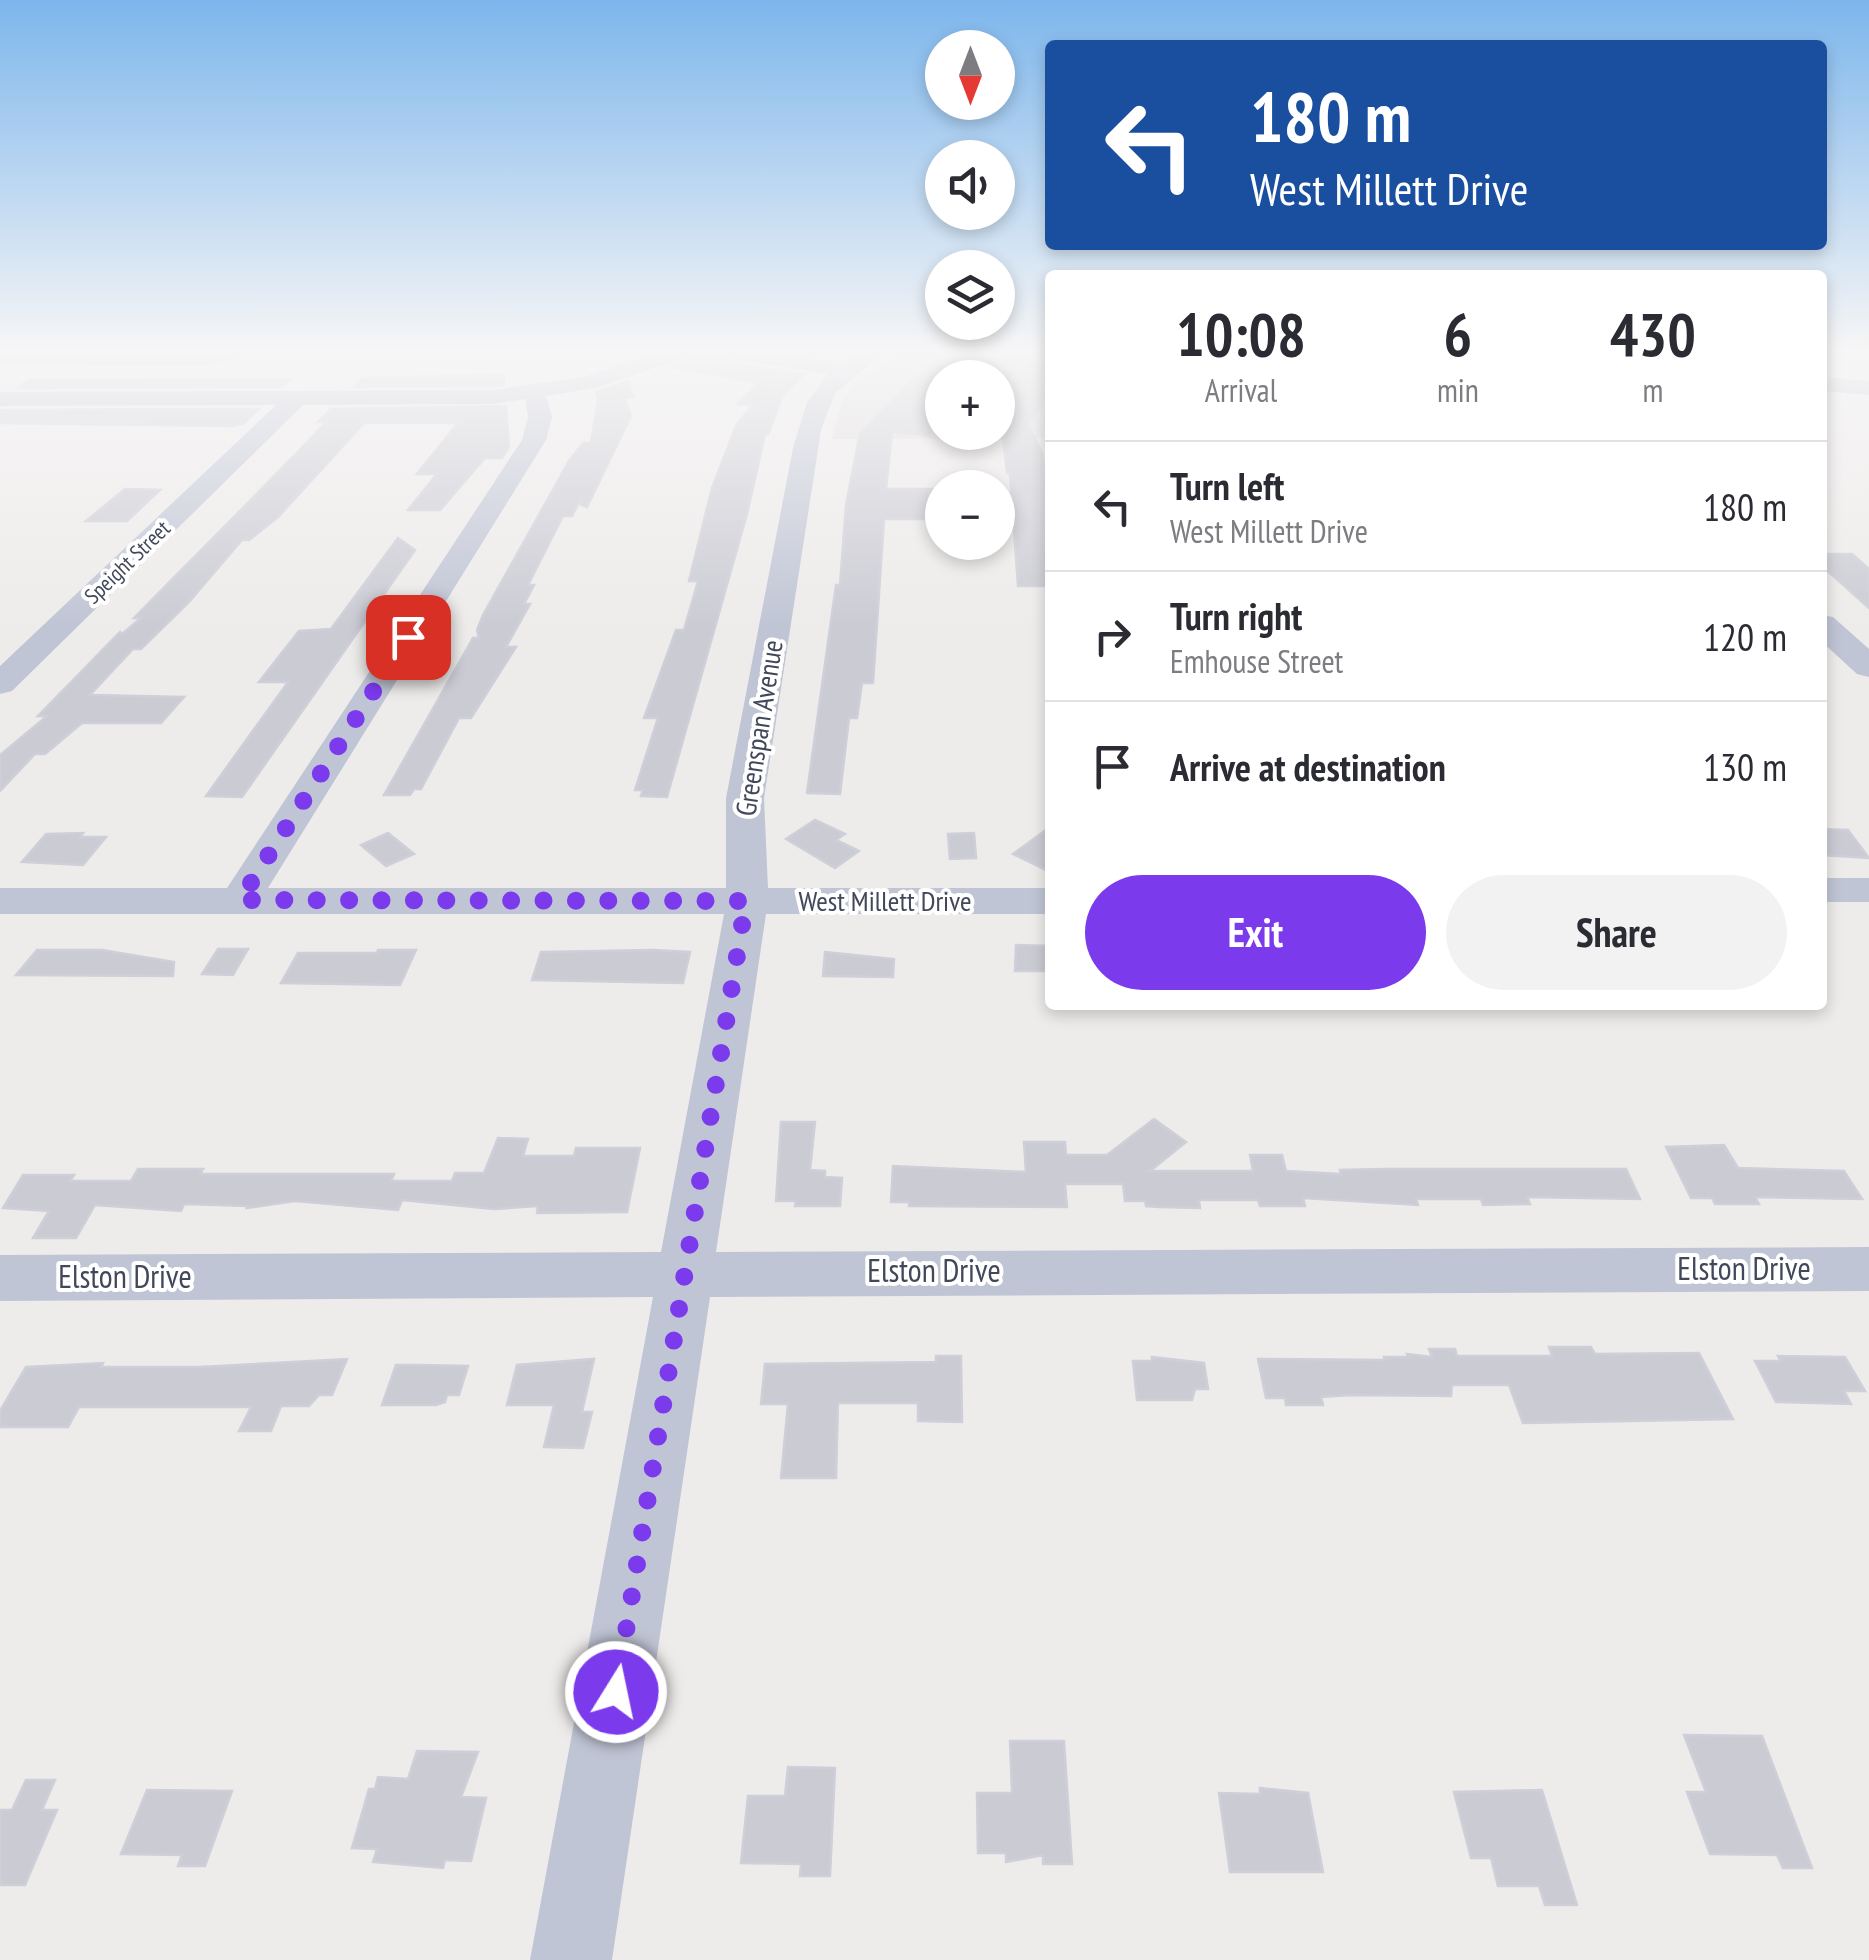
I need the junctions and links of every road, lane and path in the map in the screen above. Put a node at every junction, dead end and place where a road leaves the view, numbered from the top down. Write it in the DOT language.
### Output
graph roads {
  1 [pos="249,444"];
  2 [pos="531,444"];
  3 [pos="806,444"];
  4 [pos="1827,629"];
  5 [pos="1869,668"];
  6 [pos="0,684"];
  7 [pos="1827,890"];
  8 [pos="1869,890"];
  9 [pos="240,900"];
  10 [pos="1045,900"];
  11 [pos="0,901"];
  12 [pos="746,901"];
  13 [pos="1869,1269"];
  14 [pos="687,1272"];
  15 [pos="0,1278"];
  16 [pos="570,1960"];
  1 -- 6 [label="street, Speight Street"];
  2 -- 9 [label="street"];
  3 -- 12 [label="street, Greenspan Avenue"];
  4 -- 5 [label="street"];
  7 -- 8 [label="street"];
  9 -- 11 [label="street, West Millett Drive"];
  9 -- 12 [label="street, West Millett Drive"];
  10 -- 12 [label="street, West Millett Drive"];
  12 -- 14 [label="street, Greenspan Avenue"];
  13 -- 14 [label="street, Elston Drive"];
  14 -- 15 [label="street, Elston Drive"];
  14 -- 16 [label="street, Greenspan Avenue"];
}
